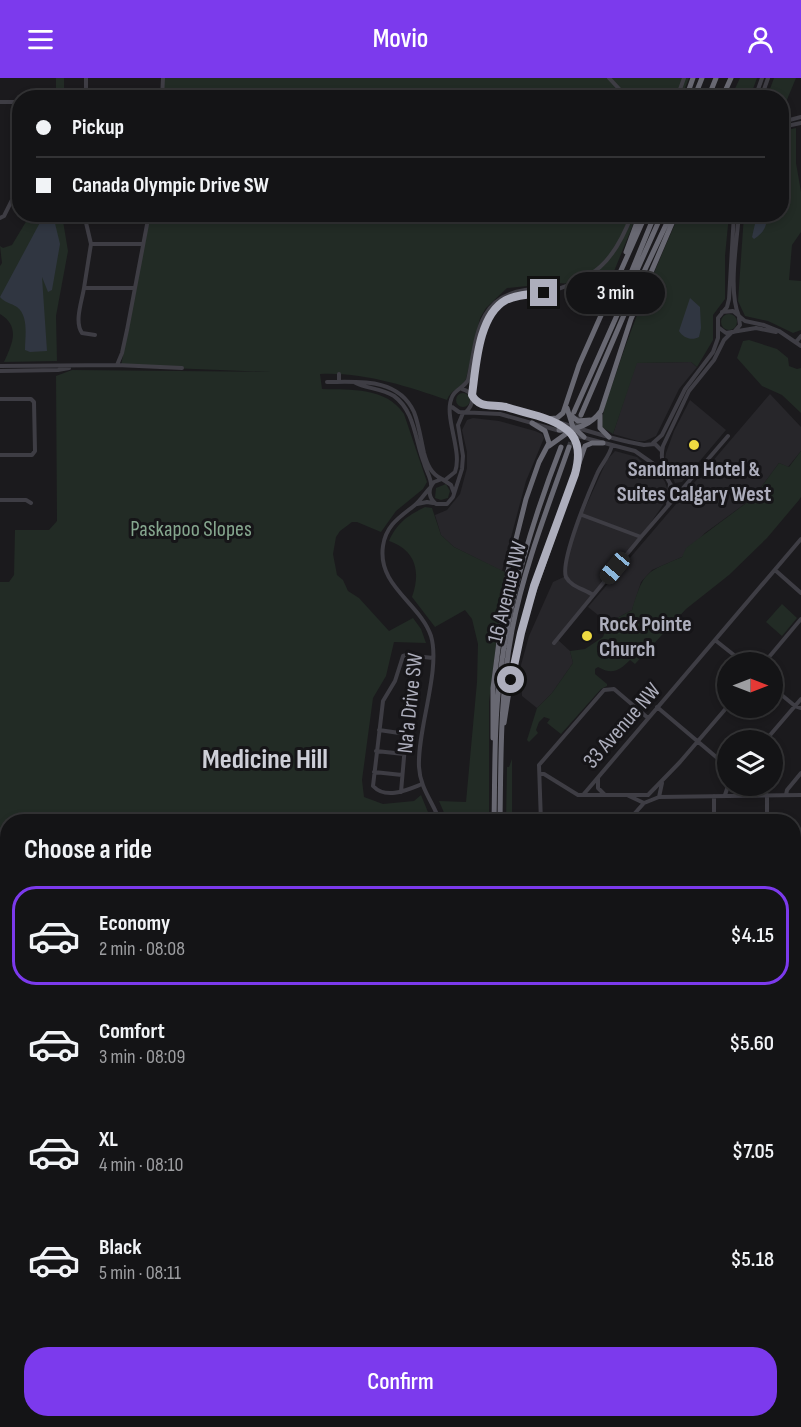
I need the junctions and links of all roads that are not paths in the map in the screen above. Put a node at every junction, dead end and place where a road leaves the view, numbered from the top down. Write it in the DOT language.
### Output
graph roads {
  1 [pos="609,78"];
  2 [pos="620,90"];
  3 [pos="12,200"];
  4 [pos="0,218"];
  5 [pos="86,222"];
  6 [pos="146,222"];
  7 [pos="629,222"];
  8 [pos="637,222"];
  9 [pos="643,222"];
  10 [pos="652,222"];
  11 [pos="658,222"];
  12 [pos="667,222"];
  13 [pos="673,222"];
  14 [pos="734,222"];
  15 [pos="738,222"];
  16 [pos="91,244"];
  17 [pos="142,244"];
  18 [pos="84,288"];
  19 [pos="134,288"];
  20 [pos="553,289"];
  21 [pos="722,313"];
  22 [pos="603,315"];
  23 [pos="739,316"];
  24 [pos="717,325"];
  25 [pos="733,333"];
  26 [pos="95,335"];
  27 [pos="607,335"];
  28 [pos="785,335"];
  29 [pos="801,336"];
  30 [pos="796,342"];
  31 [pos="801,346"];
  32 [pos="117,364"];
  33 [pos="0,366"];
  34 [pos="75,366"];
  35 [pos="182,368"];
  36 [pos="0,371"];
  37 [pos="339,374"];
  38 [pos="327,382"];
  39 [pos="339,382"];
  40 [pos="353,382"];
  41 [pos="462,389"];
  42 [pos="472,396"];
  43 [pos="0,399"];
  44 [pos="450,403"];
  45 [pos="567,403"];
  46 [pos="567,410"];
  47 [pos="601,411"];
  48 [pos="465,412"];
  49 [pos="574,412"];
  50 [pos="581,415"];
  51 [pos="545,418"];
  52 [pos="595,418"];
  53 [pos="532,423"];
  54 [pos="559,423"];
  55 [pos="559,430"];
  56 [pos="573,430"];
  57 [pos="609,436"];
  58 [pos="728,436"];
  59 [pos="584,437"];
  60 [pos="603,443"];
  61 [pos="651,444"];
  62 [pos="612,446"];
  63 [pos="561,447"];
  64 [pos="569,447"];
  65 [pos="546,450"];
  66 [pos="662,453"];
  67 [pos="0,455"];
  68 [pos="647,460"];
  69 [pos="577,468"];
  70 [pos="665,472"];
  71 [pos="443,480"];
  72 [pos="670,483"];
  73 [pos="430,486"];
  74 [pos="454,493"];
  75 [pos="679,494"];
  76 [pos="0,500"];
  77 [pos="31,503"];
  78 [pos="435,503"];
  79 [pos="416,504"];
  80 [pos="667,508"];
  81 [pos="582,515"];
  82 [pos="641,537"];
  83 [pos="801,539"];
  84 [pos="775,570"];
  85 [pos="801,593"];
  86 [pos="593,595"];
  87 [pos="801,620"];
  88 [pos="715,640"];
  89 [pos="554,643"];
  90 [pos="730,652"];
  91 [pos="773,652"];
  92 [pos="433,658"];
  93 [pos="783,696"];
  94 [pos="801,699"];
  95 [pos="795,706"];
  96 [pos="657,707"];
  97 [pos="801,708"];
  98 [pos="648,718"];
  99 [pos="717,718"];
  100 [pos="379,730"];
  101 [pos="774,730"];
  102 [pos="697,741"];
  103 [pos="376,751"];
  104 [pos="404,754"];
  105 [pos="498,757"];
  106 [pos="717,758"];
  107 [pos="374,772"];
  108 [pos="801,773"];
  109 [pos="541,774"];
  110 [pos="402,775"];
  111 [pos="599,775"];
  112 [pos="662,781"];
  113 [pos="422,784"];
  114 [pos="657,787"];
  115 [pos="401,792"];
  116 [pos="583,795"];
  117 [pos="606,795"];
  118 [pos="627,795"];
  119 [pos="635,795"];
  120 [pos="786,795"];
  121 [pos="801,795"];
  122 [pos="714,796"];
  123 [pos="717,796"];
  124 [pos="767,796"];
  125 [pos="658,797"];
  126 [pos="644,803"];
  127 [pos="436,814"];
  128 [pos="494,814"];
  129 [pos="500,814"];
  130 [pos="541,814"];
  131 [pos="634,814"];
  132 [pos="714,814"];
  133 [pos="767,814"];
  1 -- 2 [label="street"];
  3 -- 4 [label="street"];
  5 -- 16 [label="street"];
  6 -- 17 [label="street"];
  7 -- 20 [label="street"];
  8 -- 22 [label="highway"];
  9 -- 22 [label="highway"];
  10 -- 27 [label="highway"];
  11 -- 27 [label="highway"];
  12 -- 50 [label="highway"];
  13 -- 47 [label="highway"];
  14 -- 21 [label="street"];
  15 -- 23 [label="street"];
  16 -- 17 [label="street"];
  16 -- 18 [label="street"];
  17 -- 19 [label="street"];
  18 -- 19 [label="street"];
  18 -- 26 [label="street"];
  19 -- 32 [label="street"];
  20 -- 41 [label="street"];
  20 -- 42 [label="street"];
  21 -- 23 [label="street"];
  21 -- 24 [label="street"];
  22 -- 45 [label="highway"];
  23 -- 25 [label="street"];
  23 -- 28 [label="street"];
  24 -- 25 [label="street"];
  24 -- 61 [label="street"];
  25 -- 28 [label="street"];
  25 -- 66 [label="street"];
  27 -- 49 [label="highway"];
  28 -- 30 [label="street"];
  29 -- 30 [label="street"];
  30 -- 31 [label="street"];
  32 -- 34 [label="street"];
  32 -- 35 [label="street"];
  33 -- 34 [label="street"];
  34 -- 36 [label="street"];
  37 -- 39 [label="street"];
  38 -- 39 [label="street"];
  39 -- 40 [label="street"];
  40 -- 71 [label="street"];
  40 -- 73 [label="street"];
  41 -- 42 [label="street"];
  41 -- 44 [label="street"];
  42 -- 48 [label="street"];
  42 -- 51 [label="street"];
  43 -- 67 [label="street"];
  44 -- 48 [label="street"];
  44 -- 71 [label="street"];
  45 -- 46 [label="highway"];
  45 -- 51 [label="highway"];
  46 -- 52 [label="highway"];
  46 -- 56 [label="highway"];
  47 -- 52 [label="highway"];
  47 -- 57 [label="highway"];
  48 -- 53 [label="street"];
  48 -- 74 [label="street"];
  51 -- 54 [label="street"];
  52 -- 56 [label="highway"];
  53 -- 55 [label="street"];
  53 -- 65 [label="highway"];
  54 -- 56 [label="highway"];
  55 -- 56 [label="highway"];
  56 -- 57 [label="street"];
  56 -- 59 [label="highway"];
  56 -- 65 [label="highway"];
  56 -- 69 [label="highway"];
  57 -- 61 [label="street"];
  58 -- 75 [label="street"];
  59 -- 60 [label="street"];
  60 -- 62 [label="street"];
  60 -- 69 [label="highway"];
  61 -- 66 [label="street"];
  61 -- 68 [label="street"];
  62 -- 68 [label="street"];
  62 -- 81 [label="street"];
  63 -- 105 [label="highway, 16 Avenue NW"];
  64 -- 105 [label="highway, 16 Avenue NW"];
  65 -- 105 [label="highway"];
  66 -- 68 [label="street"];
  66 -- 70 [label="street"];
  68 -- 70 [label="street"];
  69 -- 105 [label="highway"];
  70 -- 72 [label="street"];
  71 -- 73 [label="street"];
  71 -- 74 [label="street"];
  72 -- 75 [label="street"];
  72 -- 80 [label="street"];
  73 -- 78 [label="street"];
  73 -- 79 [label="street, Na'a Drive SW"];
  74 -- 78 [label="street"];
  75 -- 80 [label="street"];
  76 -- 77 [label="street"];
  78 -- 79 [label="street"];
  79 -- 92 [label="street, Na'a Drive SW"];
  80 -- 82 [label="street"];
  81 -- 82 [label="street"];
  81 -- 86 [label="street"];
  82 -- 86 [label="street"];
  83 -- 84 [label="street, 33 Avenue NW"];
  84 -- 85 [label="street"];
  84 -- 88 [label="street, 33 Avenue NW"];
  86 -- 89 [label="street"];
  87 -- 91 [label="street"];
  88 -- 90 [label="street"];
  88 -- 96 [label="street, 33 Avenue NW"];
  92 -- 100 [label="street"];
  92 -- 113 [label="street, Na'a Drive SW"];
  93 -- 95 [label="street"];
  94 -- 95 [label="street"];
  95 -- 97 [label="street"];
  95 -- 101 [label="street"];
  96 -- 98 [label="street, 33 Avenue NW"];
  96 -- 102 [label="street"];
  98 -- 109 [label="street"];
  98 -- 111 [label="street, 33 Avenue NW"];
  99 -- 102 [label="street"];
  100 -- 103 [label="street"];
  100 -- 104 [label="street"];
  102 -- 106 [label="street"];
  102 -- 112 [label="street"];
  103 -- 104 [label="street"];
  103 -- 107 [label="street"];
  104 -- 110 [label="street"];
  105 -- 128 [label="highway, 16 Avenue NW"];
  105 -- 129 [label="highway, 16 Avenue NW"];
  107 -- 110 [label="street"];
  107 -- 115 [label="street"];
  108 -- 120 [label="street"];
  109 -- 116 [label="street"];
  109 -- 130 [label="street"];
  110 -- 115 [label="street"];
  111 -- 116 [label="street, 33 Avenue NW"];
  111 -- 117 [label="street"];
  112 -- 114 [label="street"];
  112 -- 125 [label="street"];
  113 -- 115 [label="street"];
  113 -- 127 [label="street, Na'a Drive SW"];
  114 -- 119 [label="street"];
  114 -- 125 [label="street"];
  116 -- 117 [label="street"];
  117 -- 118 [label="street"];
  118 -- 119 [label="street"];
  118 -- 126 [label="street"];
  119 -- 126 [label="street"];
  120 -- 121 [label="street"];
  122 -- 123 [label="street"];
  122 -- 125 [label="street"];
  122 -- 132 [label="street"];
  124 -- 133 [label="street"];
  125 -- 126 [label="street"];
  126 -- 131 [label="street"];
}
